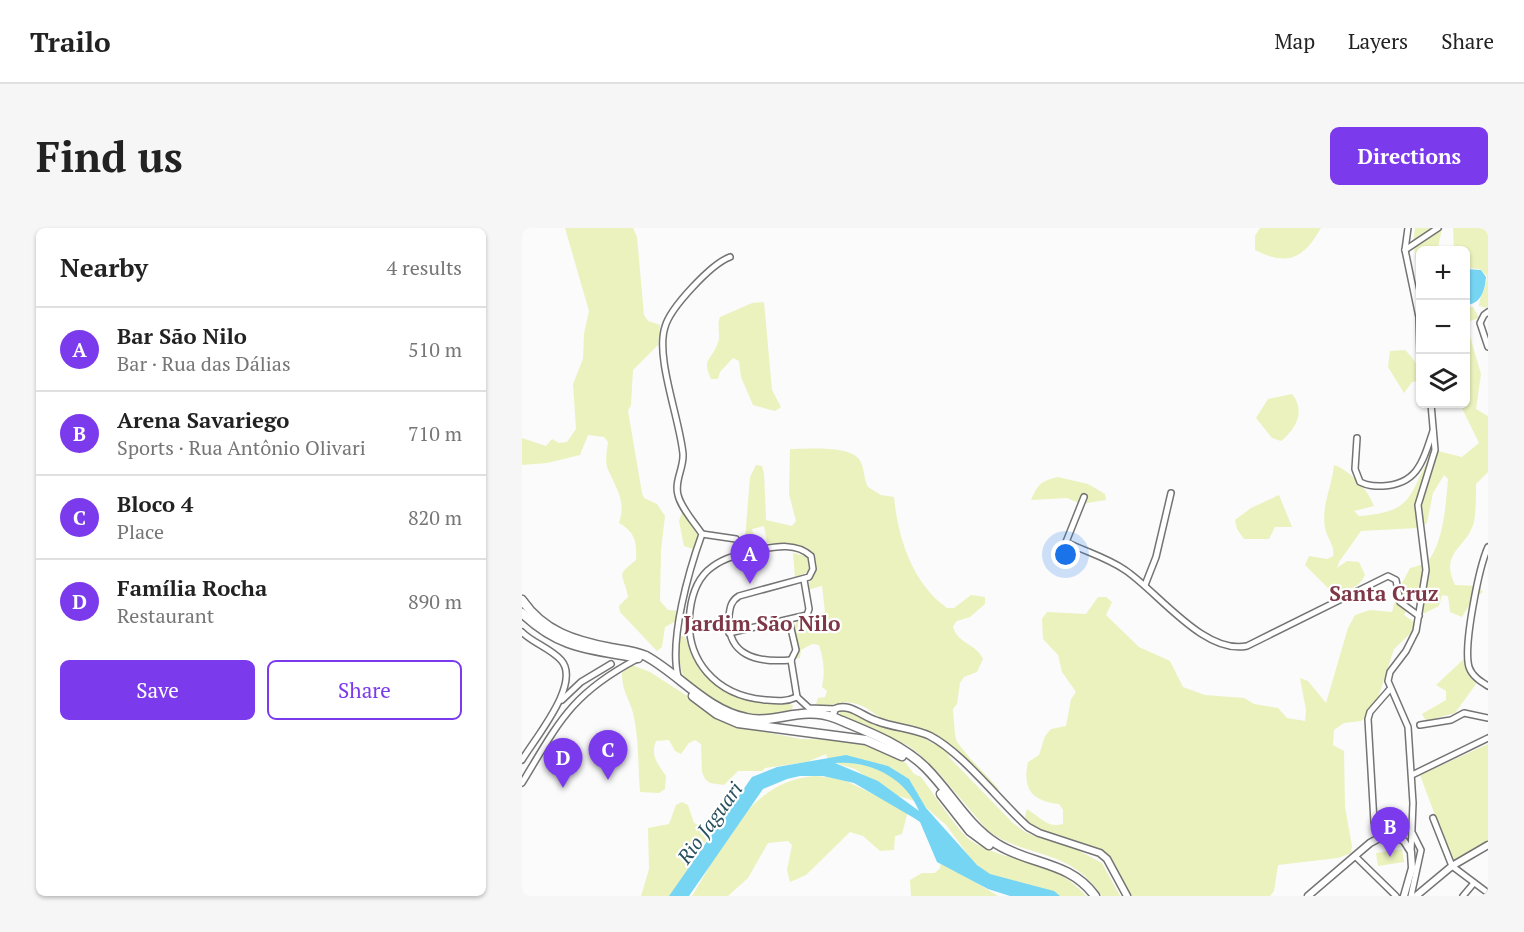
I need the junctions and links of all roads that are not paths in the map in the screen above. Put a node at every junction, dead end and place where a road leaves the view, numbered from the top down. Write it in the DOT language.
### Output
graph roads {
  1 [pos="1408,228"];
  2 [pos="1438,228"];
  3 [pos="1405,250"];
  4 [pos="730,257"];
  5 [pos="1488,312"];
  6 [pos="1488,346"];
  7 [pos="1420,354"];
  8 [pos="1431,408"];
  9 [pos="1433,429"];
  10 [pos="1357,438"];
  11 [pos="1172,493"];
  12 [pos="1084,497"];
  13 [pos="702,534"];
  14 [pos="1488,547"];
  15 [pos="746,553"];
  16 [pos="804,580"];
  17 [pos="1145,585"];
  18 [pos="522,600"];
  19 [pos="522,612"];
  20 [pos="1419,616"];
  21 [pos="789,620"];
  22 [pos="689,621"];
  23 [pos="680,625"];
  24 [pos="522,632"];
  25 [pos="729,633"];
  26 [pos="638,658"];
  27 [pos="675,659"];
  28 [pos="790,660"];
  29 [pos="611,664"];
  30 [pos="665,668"];
  31 [pos="678,678"];
  32 [pos="1488,686"];
  33 [pos="1390,689"];
  34 [pos="797,696"];
  35 [pos="557,705"];
  36 [pos="794,713"];
  37 [pos="833,713"];
  38 [pos="1488,718"];
  39 [pos="1420,725"];
  40 [pos="798,730"];
  41 [pos="824,735"];
  42 [pos="1488,738"];
  43 [pos="522,760"];
  44 [pos="1412,775"];
  45 [pos="522,783"];
  46 [pos="1433,818"];
  47 [pos="1413,832"];
  48 [pos="1378,838"];
  49 [pos="1404,841"];
  50 [pos="1488,845"];
  51 [pos="1411,852"];
  52 [pos="1355,856"];
  53 [pos="1452,867"];
  54 [pos="1474,883"];
  55 [pos="1488,893"];
  56 [pos="1090,896"];
  57 [pos="1095,896"];
  58 [pos="1126,896"];
  59 [pos="1308,896"];
  60 [pos="1396,896"];
  61 [pos="1404,896"];
  62 [pos="1411,896"];
  63 [pos="1416,896"];
  64 [pos="1463,896"];
  1 -- 3 [label="street"];
  2 -- 3 [label="street"];
  3 -- 7 [label="street"];
  4 -- 13 [label="street"];
  5 -- 6 [label="street"];
  8 -- 9 [label="street"];
  9 -- 10 [label="street"];
  9 -- 20 [label="street"];
  11 -- 17 [label="street"];
  12 -- 17 [label="street"];
  13 -- 15 [label="street"];
  13 -- 23 [label="street"];
  14 -- 32 [label="street"];
  15 -- 16 [label="street"];
  15 -- 22 [label="street"];
  16 -- 21 [label="street"];
  16 -- 25 [label="street"];
  17 -- 20 [label="street"];
  18 -- 30 [label="main road"];
  19 -- 26 [label="main road"];
  20 -- 33 [label="street"];
  21 -- 25 [label="street"];
  21 -- 28 [label="street"];
  22 -- 23 [label="street"];
  22 -- 34 [label="street"];
  23 -- 27 [label="street"];
  24 -- 35 [label="street"];
  25 -- 28 [label="street"];
  26 -- 40 [label="main road"];
  26 -- 45 [label="street"];
  27 -- 30 [label="street"];
  27 -- 31 [label="street"];
  28 -- 34 [label="street"];
  29 -- 35 [label="street"];
  30 -- 31 [label="main road"];
  31 -- 36 [label="main road"];
  33 -- 44 [label="street"];
  33 -- 48 [label="street"];
  34 -- 37 [label="street"];
  35 -- 43 [label="street"];
  36 -- 37 [label="main road"];
  36 -- 40 [label="main road"];
  37 -- 41 [label="main road"];
  37 -- 57 [label="main road"];
  37 -- 58 [label="street"];
  38 -- 39 [label="street"];
  40 -- 41 [label="main road"];
  41 -- 56 [label="main road"];
  42 -- 44 [label="street"];
  44 -- 47 [label="street"];
  46 -- 53 [label="street"];
  47 -- 49 [label="street"];
  47 -- 51 [label="street"];
  47 -- 62 [label="street"];
  48 -- 49 [label="street"];
  48 -- 52 [label="street"];
  49 -- 51 [label="street"];
  50 -- 53 [label="street"];
  51 -- 61 [label="street"];
  52 -- 59 [label="street"];
  52 -- 60 [label="street"];
  53 -- 54 [label="street"];
  53 -- 63 [label="street"];
  54 -- 55 [label="street"];
  54 -- 64 [label="street"];
}
